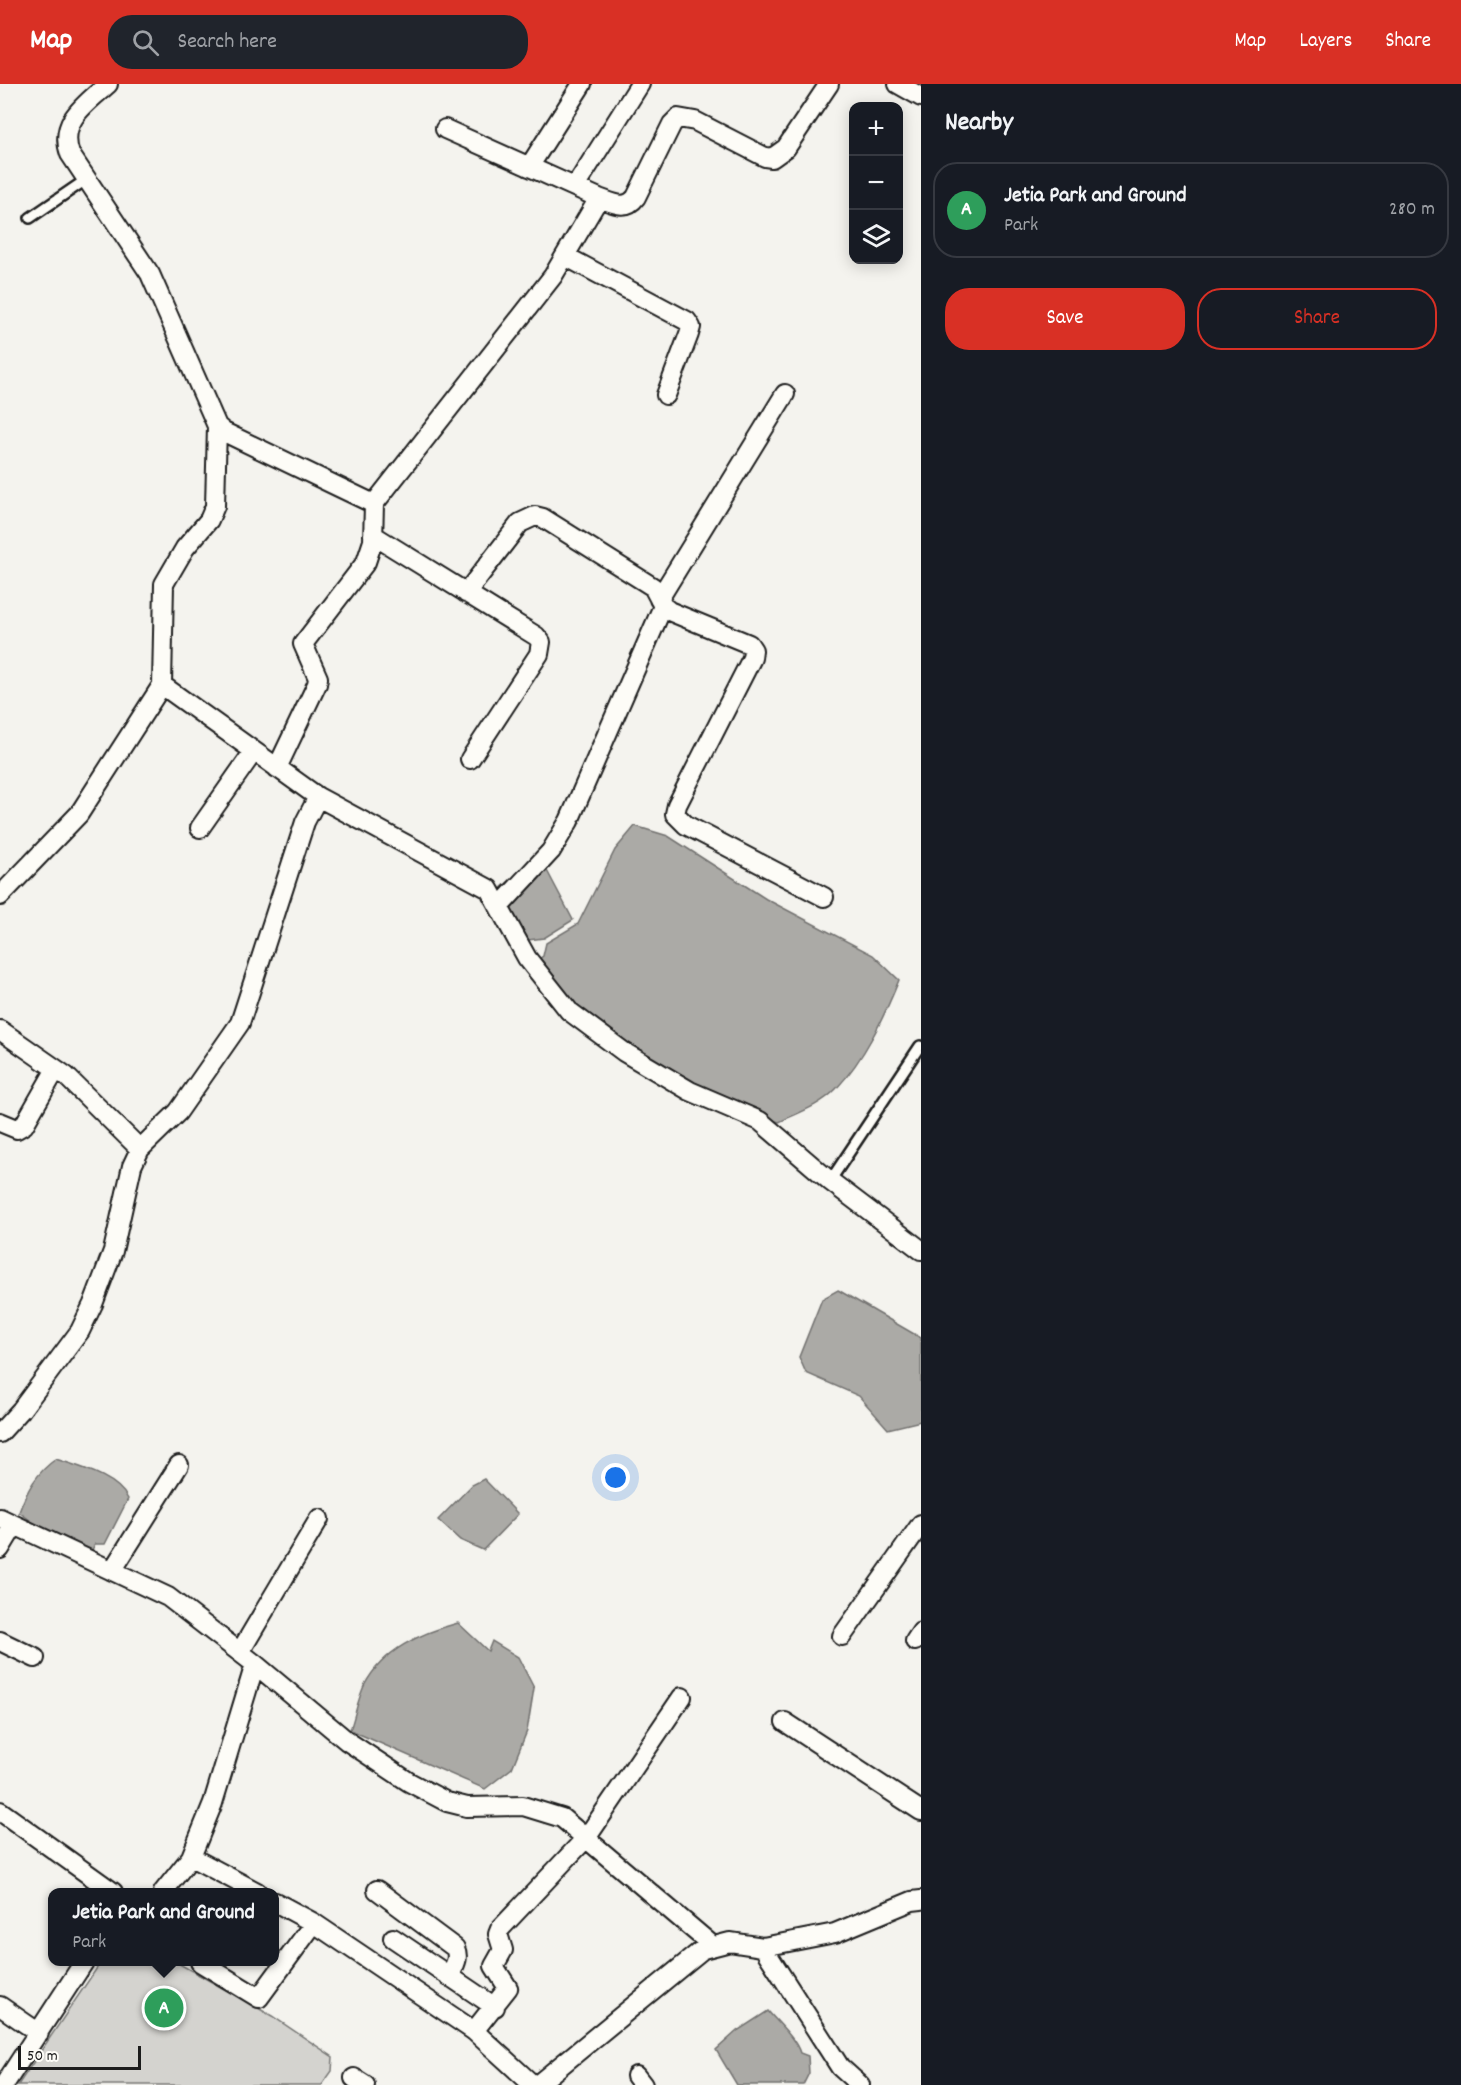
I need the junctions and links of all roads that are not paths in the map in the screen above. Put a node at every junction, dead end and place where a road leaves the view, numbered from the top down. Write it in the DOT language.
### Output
graph roads {
  1 [pos="108,84"];
  2 [pos="582,84"];
  3 [pos="640,84"];
  4 [pos="829,84"];
  5 [pos="898,84"];
  6 [pos="921,97"];
  7 [pos="445,129"];
  8 [pos="529,167"];
  9 [pos="87,179"];
  10 [pos="575,187"];
  11 [pos="599,198"];
  12 [pos="30,218"];
  13 [pos="565,256"];
  14 [pos="784,394"];
  15 [pos="666,395"];
  16 [pos="217,426"];
  17 [pos="374,504"];
  18 [pos="373,535"];
  19 [pos="466,593"];
  20 [pos="661,603"];
  21 [pos="162,685"];
  22 [pos="254,752"];
  23 [pos="470,759"];
  24 [pos="277,768"];
  25 [pos="318,796"];
  26 [pos="200,828"];
  27 [pos="4,883"];
  28 [pos="824,897"];
  29 [pos="499,907"];
  30 [pos="0,1030"];
  31 [pos="920,1046"];
  32 [pos="56,1069"];
  33 [pos="0,1122"];
  34 [pos="140,1149"];
  35 [pos="830,1181"];
  36 [pos="921,1250"];
  37 [pos="0,1433"];
  38 [pos="178,1465"];
  39 [pos="319,1519"];
  40 [pos="7,1522"];
  41 [pos="921,1524"];
  42 [pos="0,1549"];
  43 [pos="112,1571"];
  44 [pos="842,1636"];
  45 [pos="0,1641"];
  46 [pos="240,1652"];
  47 [pos="35,1658"];
  48 [pos="255,1664"];
  49 [pos="682,1697"];
  50 [pos="784,1722"];
  51 [pos="0,1811"];
  52 [pos="921,1811"];
  53 [pos="587,1838"];
  54 [pos="191,1857"];
  55 [pos="106,1888"];
  56 [pos="167,1888"];
  57 [pos="248,1888"];
  58 [pos="377,1890"];
  59 [pos="921,1900"];
  60 [pos="279,1904"];
  61 [pos="314,1923"];
  62 [pos="393,1938"];
  63 [pos="713,1946"];
  64 [pos="763,1947"];
  65 [pos="81,1966"];
  66 [pos="207,1966"];
  67 [pos="449,1977"];
  68 [pos="0,2006"];
  69 [pos="495,2007"];
  70 [pos="474,2031"];
  71 [pos="39,2032"];
  72 [pos="4,2080"];
  73 [pos="855,2084"];
  74 [pos="535,2085"];
  1 -- 9 [label="street"];
  2 -- 8 [label="street"];
  3 -- 10 [label="street"];
  4 -- 11 [label="street"];
  5 -- 6 [label="street"];
  7 -- 8 [label="street"];
  8 -- 10 [label="street"];
  9 -- 12 [label="lane"];
  9 -- 16 [label="street"];
  10 -- 11 [label="street"];
  11 -- 13 [label="street"];
  13 -- 15 [label="street"];
  13 -- 17 [label="street"];
  14 -- 20 [label="street"];
  16 -- 17 [label="street"];
  16 -- 21 [label="street"];
  17 -- 18 [label="street"];
  18 -- 19 [label="street"];
  18 -- 24 [label="street"];
  19 -- 20 [label="street"];
  19 -- 23 [label="street"];
  20 -- 28 [label="street"];
  20 -- 29 [label="street"];
  21 -- 22 [label="street"];
  21 -- 27 [label="street"];
  22 -- 24 [label="street"];
  22 -- 26 [label="street"];
  24 -- 25 [label="street"];
  25 -- 29 [label="street"];
  25 -- 34 [label="street"];
  29 -- 35 [label="street"];
  30 -- 32 [label="street"];
  31 -- 35 [label="lane"];
  32 -- 33 [label="street"];
  32 -- 34 [label="street"];
  34 -- 37 [label="street"];
  35 -- 36 [label="street"];
  38 -- 43 [label="street"];
  39 -- 46 [label="street"];
  40 -- 42 [label="street"];
  40 -- 43 [label="street"];
  41 -- 44 [label="street"];
  43 -- 46 [label="street"];
  45 -- 47 [label="street"];
  46 -- 48 [label="street"];
  48 -- 53 [label="street"];
  48 -- 54 [label="street"];
  49 -- 53 [label="street"];
  50 -- 52 [label="street"];
  51 -- 55 [label="street"];
  53 -- 63 [label="street"];
  53 -- 69 [label="street"];
  54 -- 56 [label="street"];
  54 -- 57 [label="street"];
  58 -- 67 [label="street"];
  59 -- 64 [label="street"];
  60 -- 61 [label="street"];
  61 -- 66 [label="street"];
  61 -- 70 [label="street"];
  62 -- 67 [label="street"];
  63 -- 64 [label="street"];
  63 -- 74 [label="street"];
  64 -- 73 [label="street"];
  65 -- 71 [label="street"];
  67 -- 69 [label="street"];
  68 -- 71 [label="street"];
  69 -- 70 [label="street"];
  70 -- 74 [label="street"];
  71 -- 72 [label="street"];
}
